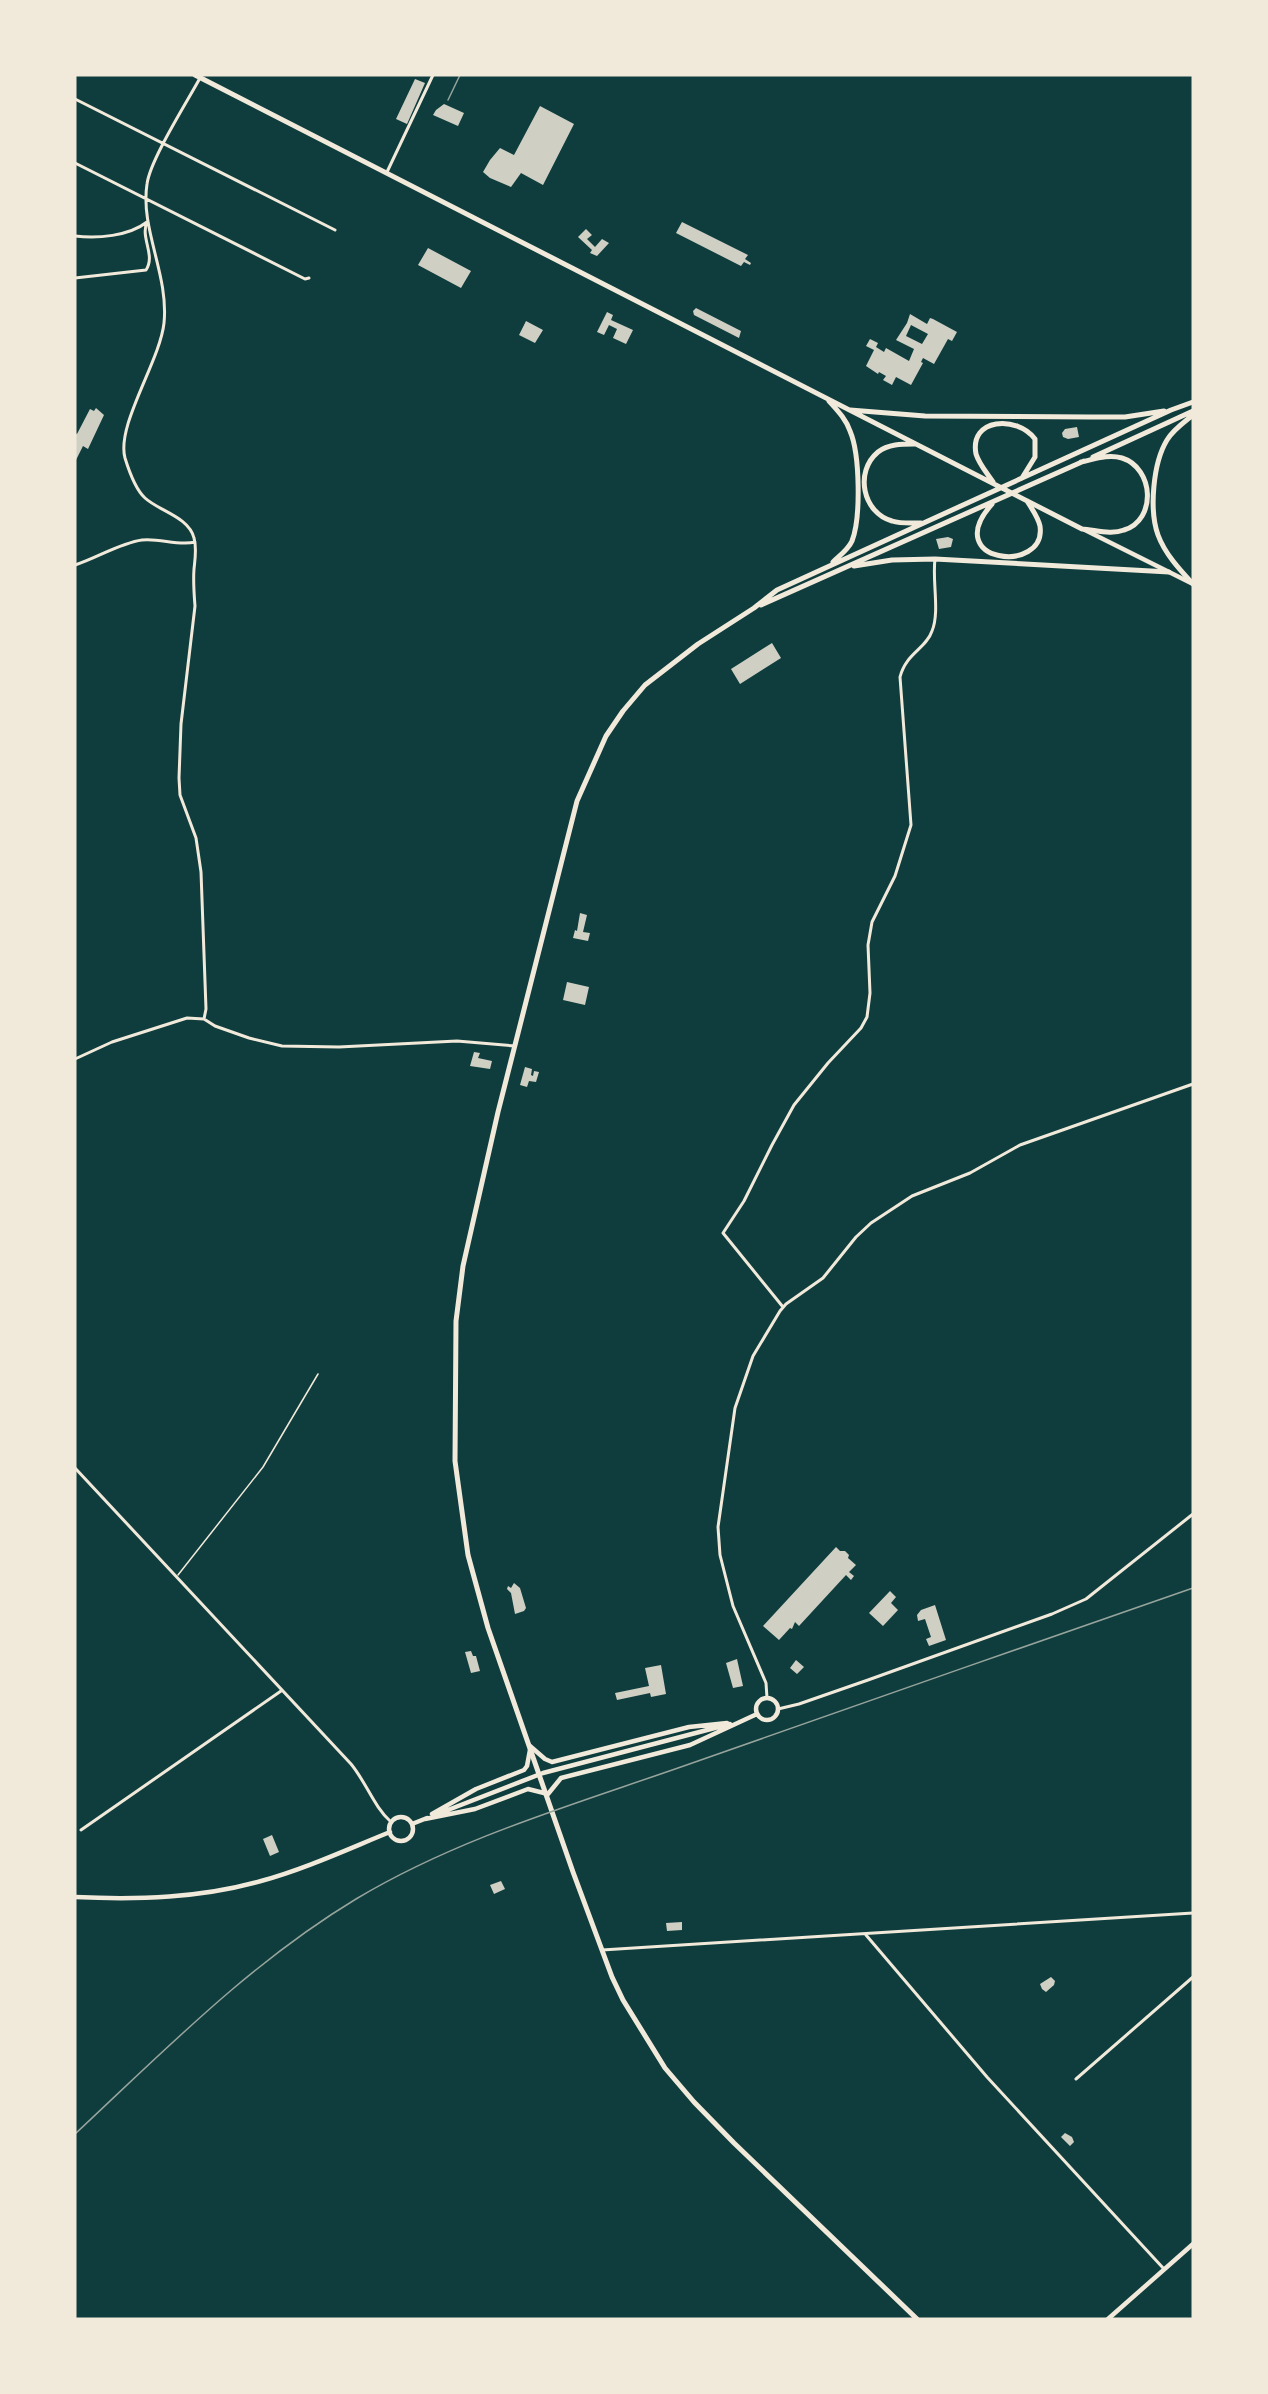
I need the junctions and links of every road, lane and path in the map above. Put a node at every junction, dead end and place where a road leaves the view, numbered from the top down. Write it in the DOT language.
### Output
graph roads {
  1 [pos="433,75"];
  2 [pos="198,76"];
  3 [pos="75,99"];
  4 [pos="165,143"];
  5 [pos="75,163"];
  6 [pos="387,172"];
  7 [pos="146,199"];
  8 [pos="148,220"];
  9 [pos="335,230"];
  10 [pos="75,236"];
  11 [pos="307,278"];
  12 [pos="75,279"];
  13 [pos="827,399"];
  14 [pos="1193,402"];
  15 [pos="848,410"];
  16 [pos="1171,410"];
  17 [pos="1193,413"];
  18 [pos="916,444"];
  19 [pos="1081,462"];
  20 [pos="1022,478"];
  21 [pos="994,483"];
  22 [pos="1026,500"];
  23 [pos="995,501"];
  24 [pos="922,523"];
  25 [pos="1082,529"];
  26 [pos="195,542"];
  27 [pos="935,560"];
  28 [pos="75,565"];
  29 [pos="830,565"];
  30 [pos="846,567"];
  31 [pos="1169,572"];
  32 [pos="1193,584"];
  33 [pos="754,608"];
  34 [pos="204,1019"];
  35 [pos="515,1046"];
  36 [pos="75,1059"];
  37 [pos="1193,1084"];
  38 [pos="783,1307"];
  39 [pos="318,1374"];
  40 [pos="75,1468"];
  41 [pos="1193,1514"];
  42 [pos="176,1577"];
  43 [pos="281,1690"];
  44 [pos="767,1698"];
  45 [pos="777,1709"];
  46 [pos="757,1714"];
  47 [pos="738,1722"];
  48 [pos="530,1746"];
  49 [pos="548,1794"];
  50 [pos="425,1819"];
  51 [pos="392,1822"];
  52 [pos="412,1824"];
  53 [pos="81,1830"];
  54 [pos="390,1832"];
  55 [pos="75,1897"];
  56 [pos="1193,1913"];
  57 [pos="865,1934"];
  58 [pos="602,1950"];
  59 [pos="1193,1977"];
  60 [pos="1076,2079"];
  61 [pos="1193,2244"];
  62 [pos="1164,2269"];
  63 [pos="917,2319"];
  64 [pos="1108,2319"];
  1 -- 6 [label="street"];
  2 -- 4 [label="street"];
  2 -- 6 [label="highway"];
  3 -- 4 [label="street"];
  4 -- 7 [label="street"];
  4 -- 9 [label="street"];
  5 -- 7 [label="street"];
  6 -- 13 [label="highway"];
  7 -- 8 [label="street"];
  7 -- 11 [label="street"];
  8 -- 10 [label="street"];
  8 -- 12 [label="street"];
  8 -- 26 [label="street"];
  13 -- 15 [label="highway"];
  13 -- 29 [label="highway"];
  14 -- 16 [label="highway"];
  15 -- 16 [label="highway"];
  15 -- 18 [label="highway"];
  16 -- 20 [label="highway"];
  17 -- 19 [label="highway"];
  17 -- 32 [label="highway"];
  18 -- 21 [label="highway"];
  18 -- 24 [label="highway"];
  19 -- 23 [label="highway"];
  19 -- 25 [label="highway"];
  20 -- 21 [label="highway"];
  20 -- 24 [label="highway"];
  21 -- 22 [label="highway"];
  22 -- 23 [label="highway"];
  22 -- 25 [label="highway"];
  23 -- 30 [label="highway"];
  24 -- 29 [label="highway"];
  25 -- 31 [label="street"];
  26 -- 28 [label="street"];
  26 -- 34 [label="street"];
  27 -- 30 [label="highway"];
  27 -- 31 [label="highway"];
  27 -- 38 [label="street"];
  29 -- 33 [label="highway"];
  30 -- 33 [label="highway"];
  31 -- 32 [label="street"];
  33 -- 35 [label="highway"];
  34 -- 35 [label="street"];
  34 -- 36 [label="street"];
  35 -- 48 [label="highway"];
  37 -- 38 [label="street"];
  38 -- 44 [label="street"];
  39 -- 42 [label="path"];
  40 -- 42 [label="street"];
  41 -- 45 [label="street"];
  42 -- 43 [label="street"];
  43 -- 51 [label="street"];
  43 -- 53 [label="street"];
  44 -- 45 [label="street"];
  44 -- 46 [label="street"];
  45 -- 46 [label="street"];
  46 -- 47 [label="street"];
  47 -- 48 [label="street"];
  47 -- 49 [label="street"];
  47 -- 50 [label="street"];
  48 -- 49 [label="highway"];
  48 -- 50 [label="street"];
  49 -- 50 [label="street"];
  49 -- 58 [label="highway"];
  50 -- 52 [label="street"];
  51 -- 52 [label="street"];
  51 -- 54 [label="street"];
  52 -- 54 [label="street"];
  54 -- 55 [label="street"];
  56 -- 57 [label="street"];
  57 -- 58 [label="street"];
  57 -- 62 [label="street"];
  58 -- 63 [label="highway"];
  59 -- 60 [label="street"];
  61 -- 62 [label="street"];
  62 -- 64 [label="street"];
}
